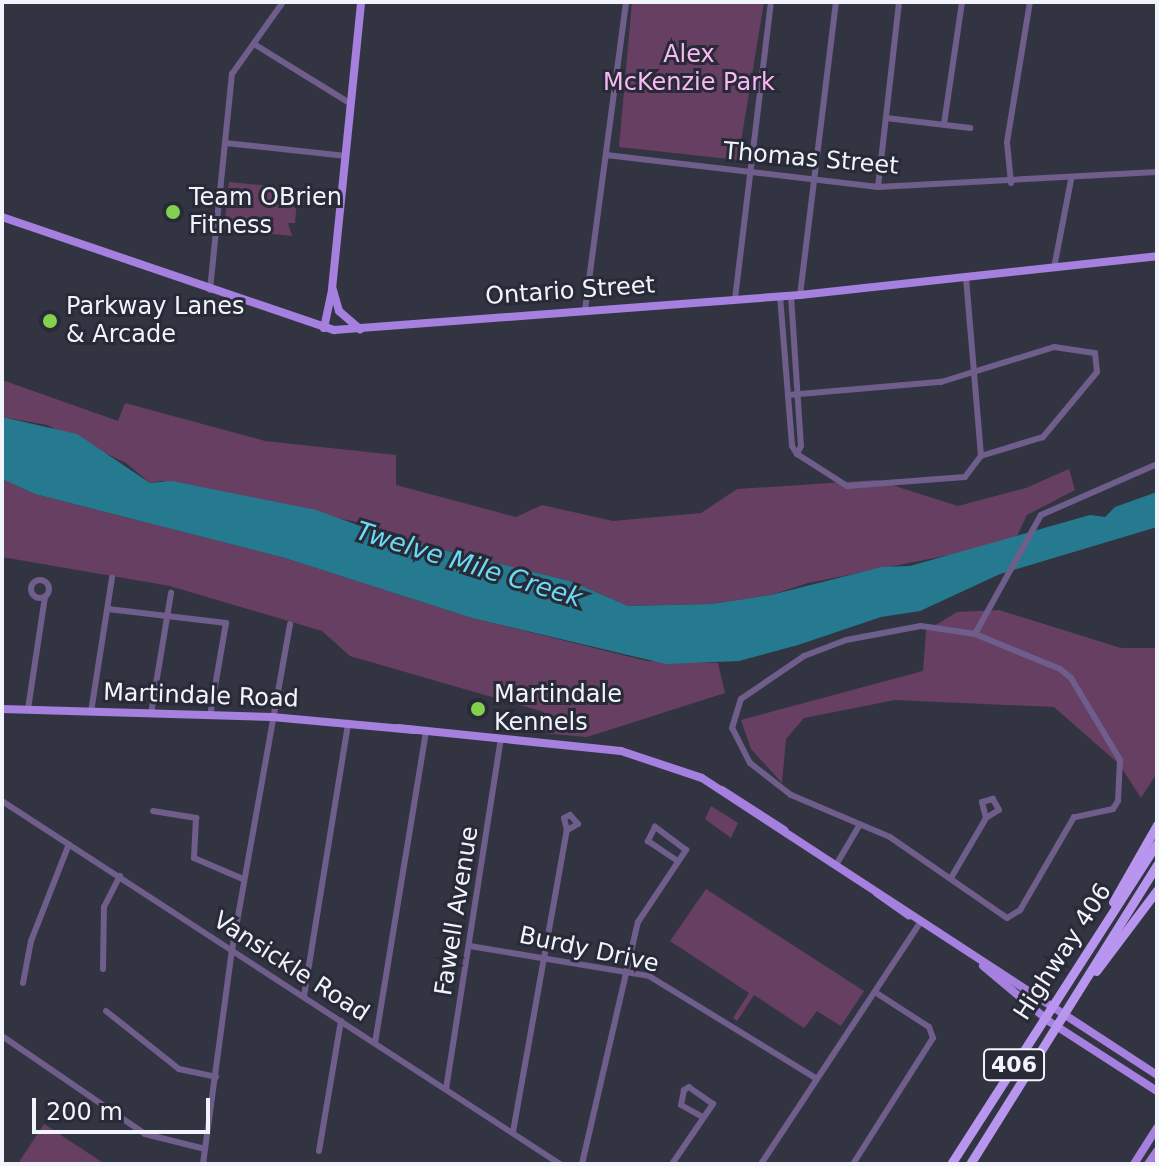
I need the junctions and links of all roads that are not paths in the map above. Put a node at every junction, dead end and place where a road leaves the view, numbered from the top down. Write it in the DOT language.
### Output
graph roads {
  1 [pos="283,2"];
  2 [pos="361,2"];
  3 [pos="626,2"];
  4 [pos="771,2"];
  5 [pos="836,2"];
  6 [pos="899,2"];
  7 [pos="962,2"];
  8 [pos="1030,2"];
  9 [pos="254,44"];
  10 [pos="351,104"];
  11 [pos="886,118"];
  12 [pos="944,124"];
  13 [pos="970,128"];
  14 [pos="225,143"];
  15 [pos="606,155"];
  16 [pos="346,156"];
  17 [pos="1157,172"];
  18 [pos="750,173"];
  19 [pos="814,179"];
  20 [pos="1071,180"];
  21 [pos="1011,183"];
  22 [pos="878,187"];
  23 [pos="2,217"];
  24 [pos="1157,256"];
  25 [pos="1054,268"];
  26 [pos="966,279"];
  27 [pos="332,289"];
  28 [pos="210,290"];
  29 [pos="780,296"];
  30 [pos="796,296"];
  31 [pos="735,299"];
  32 [pos="585,310"];
  33 [pos="324,328"];
  34 [pos="361,330"];
  35 [pos="974,372"];
  36 [pos="788,395"];
  37 [pos="798,395"];
  38 [pos="797,454"];
  39 [pos="981,456"];
  40 [pos="1157,464"];
  41 [pos="112,578"];
  42 [pos="171,593"];
  43 [pos="45,597"];
  44 [pos="108,609"];
  45 [pos="167,618"];
  46 [pos="290,624"];
  47 [pos="975,634"];
  48 [pos="2,709"];
  49 [pos="28,709"];
  50 [pos="91,712"];
  51 [pos="151,714"];
  52 [pos="210,716"];
  53 [pos="272,717"];
  54 [pos="348,723"];
  55 [pos="426,731"];
  56 [pos="501,738"];
  57 [pos="2,801"];
  58 [pos="153,811"];
  59 [pos="986,818"];
  60 [pos="1157,825"];
  61 [pos="859,826"];
  62 [pos="567,830"];
  63 [pos="1157,843"];
  64 [pos="69,844"];
  65 [pos="678,861"];
  66 [pos="836,865"];
  67 [pos="1157,865"];
  68 [pos="120,876"];
  69 [pos="951,878"];
  70 [pos="243,879"];
  71 [pos="1157,890"];
  72 [pos="920,923"];
  73 [pos="470,946"];
  74 [pos="232,950"];
  75 [pos="542,957"];
  76 [pos="983,966"];
  77 [pos="1076,967"];
  78 [pos="103,969"];
  79 [pos="627,974"];
  80 [pos="23,983"];
  81 [pos="875,992"];
  82 [pos="304,996"];
  83 [pos="1069,1006"];
  84 [pos="106,1011"];
  85 [pos="341,1021"];
  86 [pos="2,1036"];
  87 [pos="375,1043"];
  88 [pos="1157,1075"];
  89 [pos="216,1077"];
  90 [pos="817,1079"];
  91 [pos="446,1089"];
  92 [pos="1157,1091"];
  93 [pos="703,1117"];
  94 [pos="1157,1128"];
  95 [pos="513,1132"];
  96 [pos="205,1149"];
  97 [pos="319,1151"];
  98 [pos="1157,1151"];
  99 [pos="203,1164"];
  100 [pos="560,1164"];
  101 [pos="582,1164"];
  102 [pos="672,1164"];
  103 [pos="761,1164"];
  104 [pos="853,1164"];
  105 [pos="951,1164"];
  106 [pos="970,1164"];
  107 [pos="1134,1164"];
  108 [pos="1148,1164"];
  1 -- 9 [label="street"];
  2 -- 10 [label="main road"];
  3 -- 15 [label="street"];
  4 -- 18 [label="street"];
  5 -- 19 [label="street"];
  6 -- 11 [label="street"];
  7 -- 12 [label="street"];
  8 -- 21 [label="street"];
  9 -- 10 [label="street"];
  9 -- 14 [label="street"];
  10 -- 16 [label="main road"];
  11 -- 12 [label="street"];
  11 -- 22 [label="street"];
  12 -- 13 [label="street"];
  14 -- 16 [label="street"];
  14 -- 28 [label="street"];
  15 -- 18 [label="street, Thomas Street"];
  15 -- 32 [label="street"];
  16 -- 27 [label="main road"];
  17 -- 20 [label="street, Thomas Street"];
  18 -- 19 [label="street, Thomas Street"];
  18 -- 31 [label="street"];
  19 -- 22 [label="street, Thomas Street"];
  19 -- 30 [label="street"];
  20 -- 21 [label="street, Thomas Street"];
  20 -- 25 [label="street"];
  21 -- 22 [label="street, Thomas Street"];
  23 -- 28 [label="main road, Ontario Street"];
  24 -- 25 [label="main road, Ontario Street"];
  25 -- 26 [label="main road, Ontario Street"];
  26 -- 30 [label="main road, Ontario Street"];
  26 -- 35 [label="street"];
  27 -- 33 [label="main road"];
  27 -- 34 [label="main road"];
  28 -- 33 [label="main road, Ontario Street"];
  29 -- 30 [label="main road, Ontario Street"];
  29 -- 31 [label="main road, Ontario Street"];
  29 -- 36 [label="street"];
  30 -- 37 [label="street"];
  31 -- 32 [label="main road, Ontario Street"];
  32 -- 34 [label="main road, Ontario Street"];
  33 -- 34 [label="main road, Ontario Street"];
  35 -- 37 [label="street"];
  35 -- 39 [label="street"];
  35 -- 39 [label="street"];
  36 -- 37 [label="street"];
  36 -- 38 [label="street"];
  37 -- 38 [label="street"];
  38 -- 39 [label="street"];
  40 -- 47 [label="street"];
  41 -- 44 [label="street"];
  42 -- 45 [label="street"];
  43 -- 49 [label="street"];
  44 -- 45 [label="street"];
  44 -- 50 [label="street"];
  45 -- 51 [label="street"];
  45 -- 52 [label="street"];
  46 -- 53 [label="street"];
  47 -- 61 [label="street"];
  47 -- 69 [label="street"];
  48 -- 49 [label="main road, Martindale Road"];
  49 -- 50 [label="main road, Martindale Road"];
  50 -- 51 [label="main road, Martindale Road"];
  51 -- 52 [label="main road, Martindale Road"];
  52 -- 53 [label="main road, Martindale Road"];
  53 -- 54 [label="main road, Martindale Road"];
  53 -- 70 [label="street"];
  54 -- 55 [label="main road, Martindale Road"];
  54 -- 82 [label="street"];
  55 -- 56 [label="main road, Martindale Road"];
  55 -- 87 [label="street"];
  56 -- 66 [label="main road, Martindale Road"];
  56 -- 73 [label="street, Fawell Avenue"];
  57 -- 64 [label="street, Vansickle Road"];
  58 -- 70 [label="street"];
  59 -- 69 [label="street"];
  60 -- 77 [label="highway"];
  61 -- 66 [label="street"];
  61 -- 69 [label="street"];
  62 -- 75 [label="street"];
  63 -- 77 [label="highway, Highway 406 / 406"];
  64 -- 68 [label="street, Vansickle Road"];
  64 -- 80 [label="street"];
  65 -- 65 [label="street"];
  65 -- 79 [label="street"];
  66 -- 72 [label="main road, Martindale Road"];
  67 -- 83 [label="highway, Highway 406 / 406"];
  68 -- 74 [label="street, Vansickle Road"];
  68 -- 78 [label="street"];
  70 -- 74 [label="street"];
  71 -- 83 [label="highway"];
  72 -- 76 [label="main road, Martindale Road"];
  72 -- 81 [label="street"];
  73 -- 75 [label="street, Burdy Drive"];
  73 -- 91 [label="street, Fawell Avenue"];
  74 -- 82 [label="street, Vansickle Road"];
  74 -- 89 [label="street"];
  75 -- 79 [label="street, Burdy Drive"];
  75 -- 95 [label="street"];
  76 -- 88 [label="main road, Martindale Road"];
  76 -- 92 [label="main road, Martindale Road"];
  77 -- 105 [label="highway, Highway 406 / 406"];
  79 -- 90 [label="street, Burdy Drive"];
  79 -- 101 [label="street"];
  81 -- 90 [label="street"];
  81 -- 104 [label="street"];
  82 -- 85 [label="street, Vansickle Road"];
  83 -- 106 [label="highway, Highway 406 / 406"];
  84 -- 89 [label="street"];
  85 -- 87 [label="street, Vansickle Road"];
  85 -- 97 [label="street"];
  86 -- 96 [label="street"];
  87 -- 91 [label="street, Vansickle Road"];
  89 -- 96 [label="street"];
  90 -- 103 [label="street"];
  91 -- 95 [label="street, Vansickle Road"];
  93 -- 93 [label="street"];
  93 -- 102 [label="street"];
  94 -- 107 [label="main road"];
  95 -- 100 [label="street, Vansickle Road"];
  96 -- 99 [label="street"];
  98 -- 108 [label="main road"];
}
